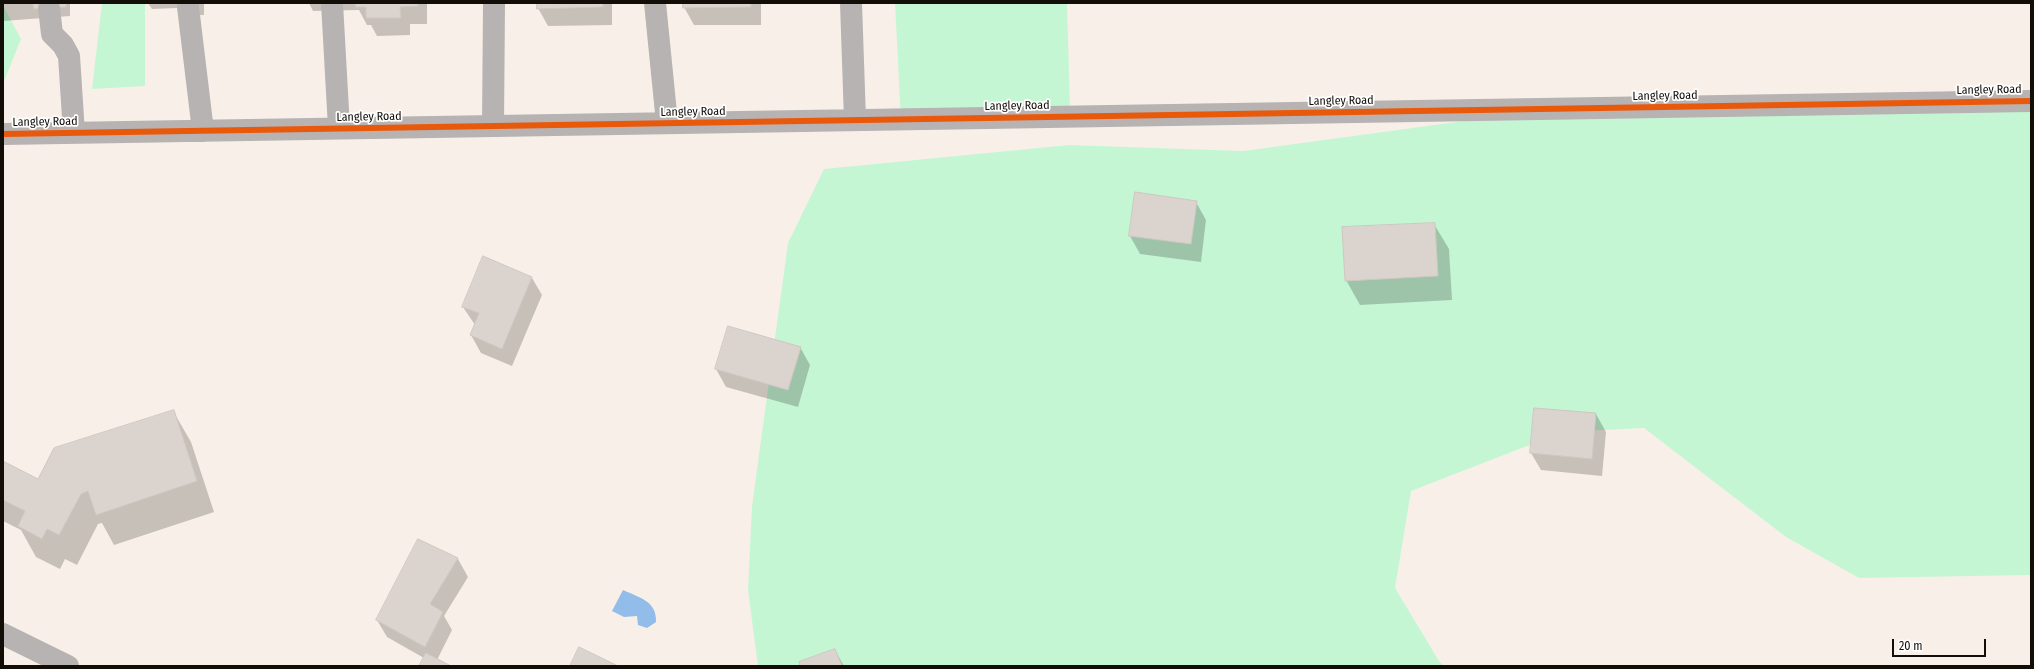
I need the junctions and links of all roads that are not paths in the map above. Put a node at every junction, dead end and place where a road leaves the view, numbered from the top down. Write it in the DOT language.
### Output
graph roads {
  1 [pos="332,3"];
  2 [pos="494,3"];
  3 [pos="655,3"];
  4 [pos="851,3"];
  5 [pos="188,7"];
  6 [pos="49,8"];
  7 [pos="2031,101"];
  8 [pos="855,120"];
  9 [pos="667,123"];
  10 [pos="494,126"];
  11 [pos="339,128"];
  12 [pos="203,131"];
  13 [pos="74,133"];
  14 [pos="3,134"];
  15 [pos="3,634"];
  16 [pos="68,666"];
  1 -- 11 [label="street"];
  2 -- 10 [label="street"];
  3 -- 9 [label="street"];
  4 -- 8 [label="street"];
  5 -- 12 [label="street"];
  6 -- 13 [label="street"];
  7 -- 8 [label="street, Langley Road"];
  8 -- 9 [label="street, Langley Road"];
  9 -- 10 [label="street, Langley Road"];
  10 -- 11 [label="street, Langley Road"];
  11 -- 12 [label="street, Langley Road"];
  12 -- 13 [label="street, Langley Road"];
  13 -- 14 [label="street, Langley Road"];
  15 -- 16 [label="street"];
}
